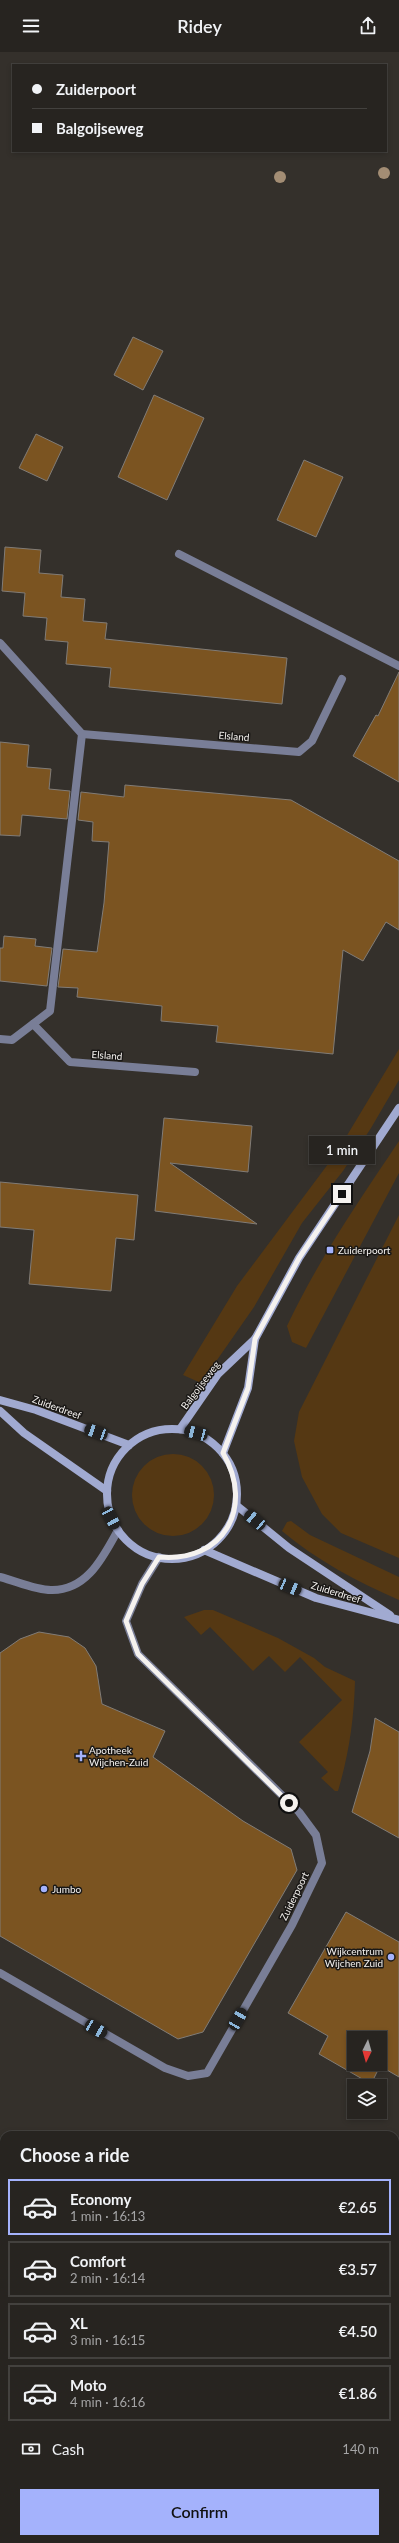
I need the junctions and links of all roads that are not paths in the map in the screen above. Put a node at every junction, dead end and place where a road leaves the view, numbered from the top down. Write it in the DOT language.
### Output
graph roads {
  1 [pos="179,554"];
  2 [pos="0,643"];
  3 [pos="399,666"];
  4 [pos="342,679"];
  5 [pos="82,734"];
  6 [pos="34,1024"];
  7 [pos="0,1039"];
  8 [pos="195,1072"];
  9 [pos="399,1108"];
  10 [pos="255,1339"];
  11 [pos="0,1400"];
  12 [pos="0,1411"];
  13 [pos="180,1429"];
  14 [pos="129,1445"];
  15 [pos="223,1453"];
  16 [pos="107,1491"];
  17 [pos="236,1504"];
  18 [pos="118,1530"];
  19 [pos="204,1550"];
  20 [pos="159,1557"];
  21 [pos="0,1577"];
  22 [pos="398,1620"];
  23 [pos="0,1973"];
  1 -- 3 [label="street"];
  2 -- 5 [label="street"];
  4 -- 5 [label="street, Elsland"];
  5 -- 6 [label="street"];
  6 -- 7 [label="street"];
  6 -- 8 [label="street, Elsland"];
  9 -- 10 [label="street, Balgoijseweg"];
  10 -- 13 [label="street, Balgoijseweg"];
  10 -- 15 [label="street, Balgoijseweg"];
  11 -- 14 [label="street, Zuiderdreef"];
  12 -- 16 [label="street"];
  13 -- 14 [label="street"];
  13 -- 15 [label="street"];
  14 -- 16 [label="street"];
  15 -- 17 [label="street"];
  16 -- 18 [label="street"];
  17 -- 19 [label="street"];
  17 -- 22 [label="street, Zuiderdreef"];
  18 -- 20 [label="street"];
  18 -- 21 [label="street"];
  19 -- 20 [label="street"];
  19 -- 22 [label="street, Zuiderdreef"];
  20 -- 23 [label="street, Zuiderpoort"];
}
